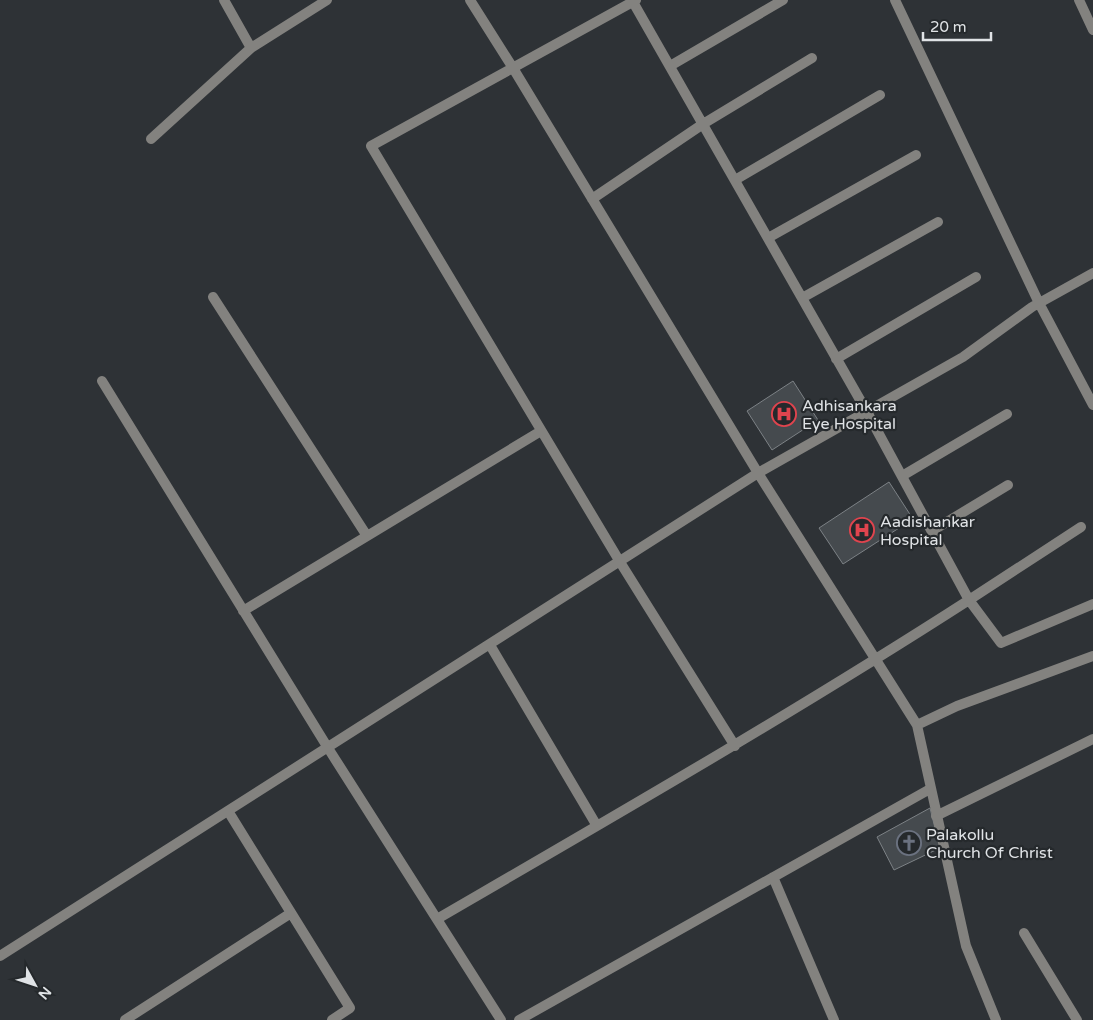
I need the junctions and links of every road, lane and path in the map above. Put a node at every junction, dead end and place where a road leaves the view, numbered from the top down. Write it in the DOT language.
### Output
graph roads {
  1 [pos="224,0"];
  2 [pos="327,0"];
  3 [pos="470,0"];
  4 [pos="783,0"];
  5 [pos="895,0"];
  6 [pos="1079,0"];
  7 [pos="635,1"];
  8 [pos="1093,30"];
  9 [pos="251,48"];
  10 [pos="812,58"];
  11 [pos="670,66"];
  12 [pos="513,68"];
  13 [pos="880,95"];
  14 [pos="703,124"];
  15 [pos="151,139"];
  16 [pos="916,155"];
  17 [pos="735,180"];
  18 [pos="592,199"];
  19 [pos="938,222"];
  20 [pos="768,238"];
  21 [pos="1093,273"];
  22 [pos="976,277"];
  23 [pos="213,298"];
  24 [pos="802,298"];
  25 [pos="1039,303"];
  26 [pos="836,359"];
  27 [pos="102,381"];
  28 [pos="1093,405"];
  29 [pos="867,412"];
  30 [pos="1007,414"];
  31 [pos="541,430"];
  32 [pos="758,473"];
  33 [pos="902,476"];
  34 [pos="1008,484"];
  35 [pos="1081,527"];
  36 [pos="932,531"];
  37 [pos="367,536"];
  38 [pos="620,562"];
  39 [pos="969,600"];
  40 [pos="1093,604"];
  41 [pos="243,611"];
  42 [pos="490,645"];
  43 [pos="1093,656"];
  44 [pos="876,660"];
  45 [pos="917,725"];
  46 [pos="1093,739"];
  47 [pos="736,746"];
  48 [pos="328,748"];
  49 [pos="930,788"];
  50 [pos="228,811"];
  51 [pos="936,816"];
  52 [pos="597,826"];
  53 [pos="773,877"];
  54 [pos="291,913"];
  55 [pos="437,919"];
  56 [pos="1024,933"];
  57 [pos="0,956"];
  58 [pos="125,1020"];
  59 [pos="332,1020"];
  60 [pos="501,1020"];
  61 [pos="519,1020"];
  62 [pos="834,1020"];
  63 [pos="996,1020"];
  64 [pos="1077,1020"];
  1 -- 9 [label="street"];
  2 -- 9 [label="street"];
  3 -- 12 [label="street"];
  4 -- 11 [label="street"];
  5 -- 25 [label="street"];
  6 -- 8 [label="street"];
  7 -- 11 [label="street"];
  7 -- 12 [label="street"];
  9 -- 15 [label="street"];
  10 -- 14 [label="street"];
  11 -- 14 [label="street"];
  12 -- 18 [label="street"];
  12 -- 31 [label="street"];
  13 -- 17 [label="street"];
  14 -- 17 [label="street"];
  14 -- 18 [label="street"];
  16 -- 20 [label="street"];
  17 -- 20 [label="street"];
  18 -- 32 [label="street"];
  19 -- 24 [label="street"];
  20 -- 24 [label="street"];
  21 -- 25 [label="street"];
  22 -- 26 [label="street"];
  23 -- 37 [label="street"];
  24 -- 26 [label="street"];
  25 -- 28 [label="street"];
  25 -- 29 [label="street"];
  26 -- 29 [label="street"];
  27 -- 41 [label="street"];
  29 -- 32 [label="street"];
  29 -- 33 [label="street"];
  30 -- 33 [label="street"];
  31 -- 37 [label="street"];
  31 -- 38 [label="street"];
  32 -- 38 [label="street"];
  32 -- 44 [label="street"];
  33 -- 36 [label="street"];
  34 -- 36 [label="street"];
  35 -- 39 [label="street"];
  36 -- 39 [label="street"];
  37 -- 41 [label="street"];
  38 -- 42 [label="street"];
  38 -- 47 [label="street"];
  39 -- 40 [label="street"];
  39 -- 44 [label="street"];
  41 -- 48 [label="street"];
  42 -- 48 [label="street"];
  42 -- 52 [label="street"];
  43 -- 45 [label="street"];
  44 -- 45 [label="street"];
  44 -- 47 [label="street"];
  45 -- 49 [label="street"];
  46 -- 51 [label="street"];
  47 -- 52 [label="street"];
  48 -- 50 [label="street"];
  48 -- 55 [label="street"];
  49 -- 51 [label="street"];
  49 -- 53 [label="street"];
  50 -- 54 [label="street"];
  50 -- 57 [label="street"];
  51 -- 63 [label="street"];
  52 -- 55 [label="street"];
  53 -- 61 [label="street"];
  53 -- 62 [label="street"];
  54 -- 58 [label="street"];
  54 -- 59 [label="street"];
  55 -- 60 [label="street"];
  56 -- 64 [label="street"];
}
